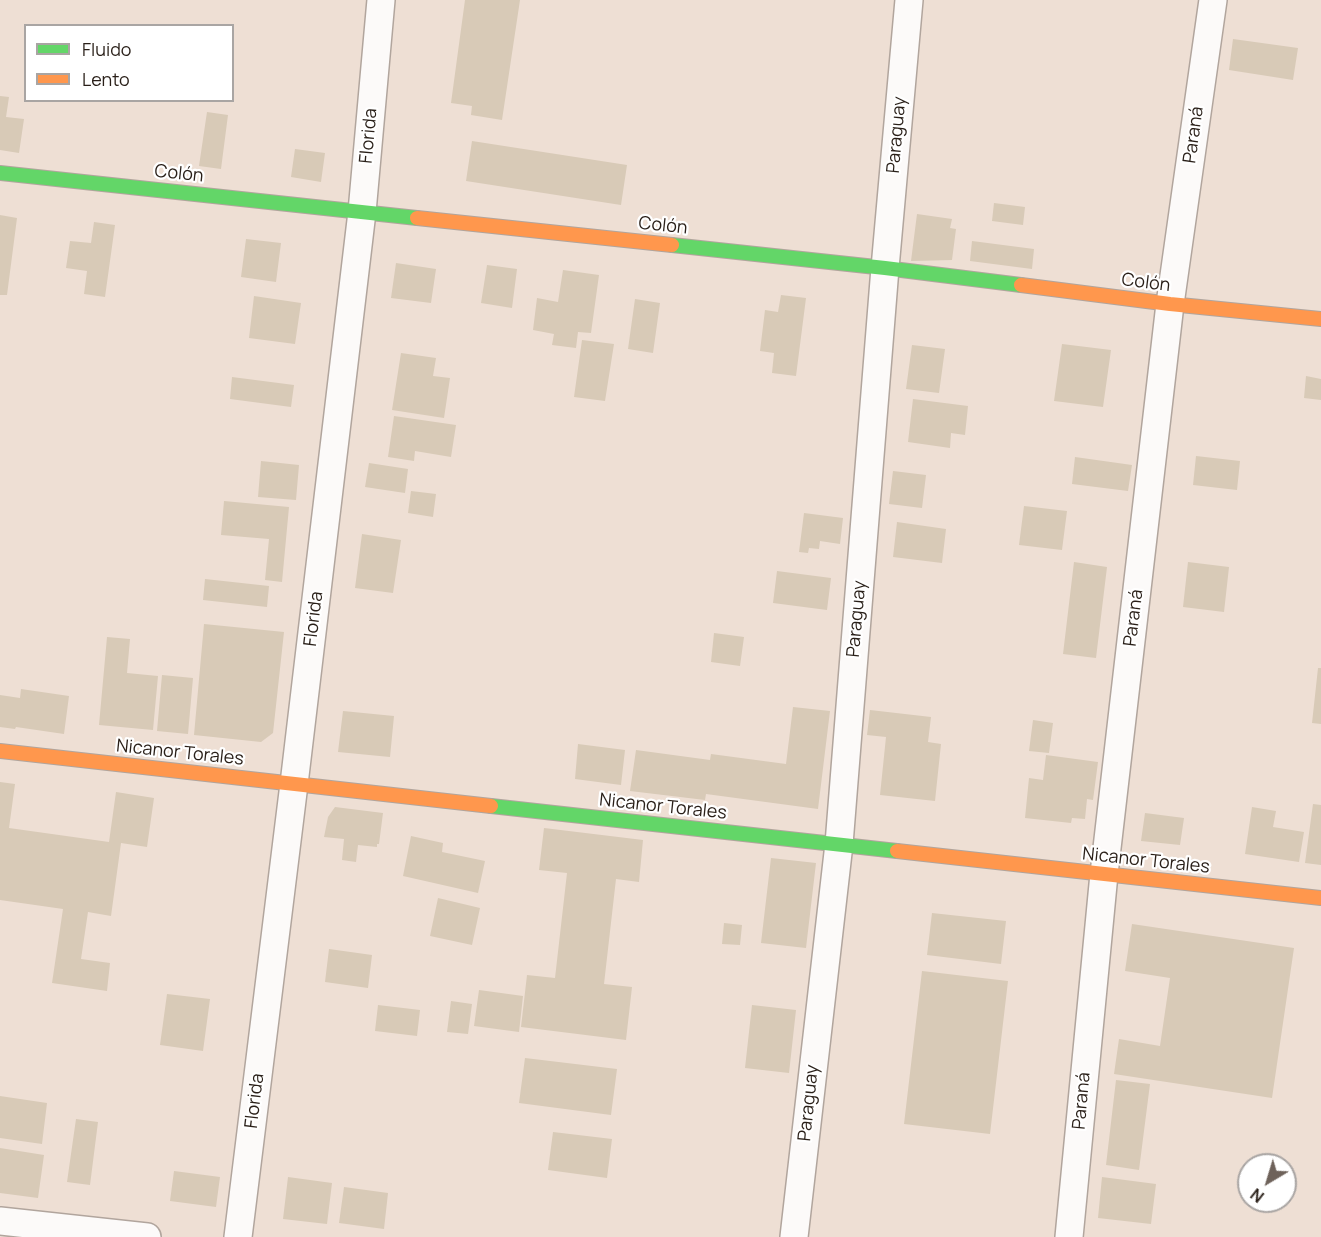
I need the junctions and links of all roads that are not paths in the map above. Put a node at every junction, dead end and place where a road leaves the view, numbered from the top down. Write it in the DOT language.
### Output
graph roads {
  1 [pos="381,0"];
  2 [pos="909,0"];
  3 [pos="1213,0"];
  4 [pos="0,173"];
  5 [pos="362,212"];
  6 [pos="885,268"];
  7 [pos="1170,304"];
  8 [pos="1321,320"];
  9 [pos="0,751"];
  10 [pos="294,784"];
  11 [pos="839,844"];
  12 [pos="1104,874"];
  13 [pos="1321,898"];
  14 [pos="0,1221"];
  15 [pos="147,1237"];
  16 [pos="238,1237"];
  17 [pos="794,1237"];
  18 [pos="1069,1237"];
  1 -- 5 [label="street, Florida"];
  2 -- 6 [label="street, Paraguay"];
  3 -- 7 [label="street, Paraná"];
  4 -- 5 [label="street, Colón"];
  5 -- 6 [label="street, Colón"];
  5 -- 10 [label="street, Florida"];
  6 -- 7 [label="street, Colón"];
  6 -- 11 [label="street, Paraguay"];
  7 -- 8 [label="street, Colón"];
  7 -- 12 [label="street, Paraná"];
  9 -- 10 [label="street, Nicanor Torales"];
  10 -- 11 [label="street, Nicanor Torales"];
  10 -- 16 [label="street, Florida"];
  11 -- 12 [label="street, Nicanor Torales"];
  11 -- 17 [label="street, Paraguay"];
  12 -- 13 [label="street, Nicanor Torales"];
  12 -- 18 [label="street, Paraná"];
  14 -- 15 [label="street"];
}
